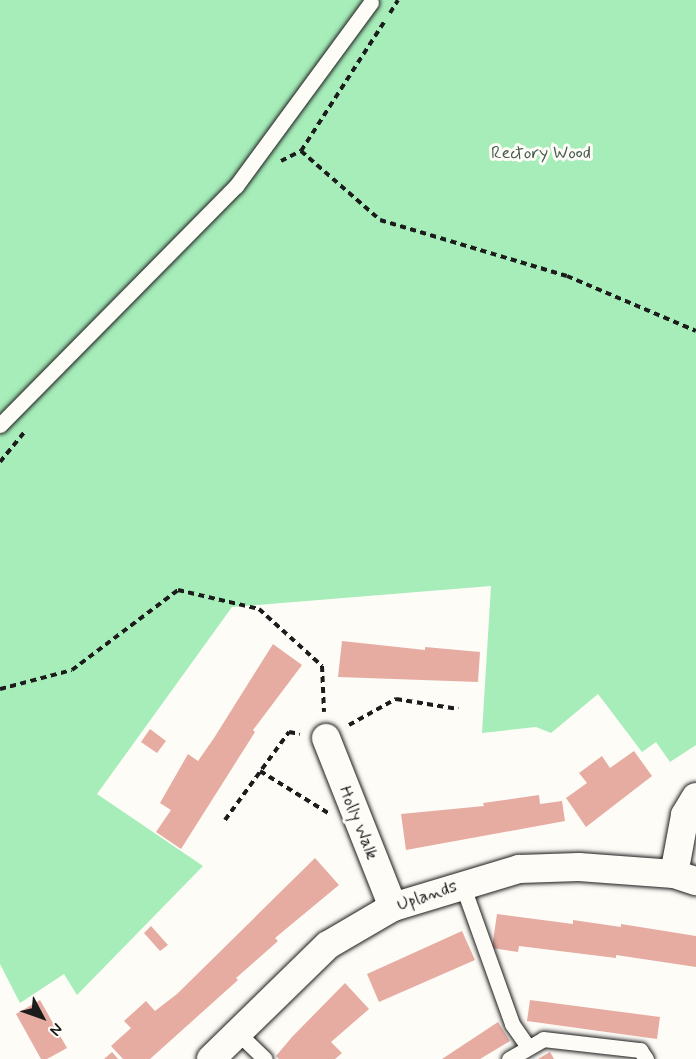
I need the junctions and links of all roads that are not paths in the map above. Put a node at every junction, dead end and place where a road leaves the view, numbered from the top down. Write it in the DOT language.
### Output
graph roads {
  1 [pos="371,2"];
  2 [pos="0,425"];
  3 [pos="326,738"];
  4 [pos="696,797"];
  5 [pos="685,878"];
  6 [pos="462,884"];
  7 [pos="393,907"];
  8 [pos="237,1033"];
  9 [pos="528,1047"];
  10 [pos="212,1059"];
  11 [pos="265,1059"];
  12 [pos="509,1059"];
  13 [pos="646,1059"];
  1 -- 2 [label="lane"];
  3 -- 7 [label="street, Holly Walk"];
  4 -- 5 [label="street"];
  5 -- 6 [label="street, Uplands"];
  6 -- 7 [label="street, Uplands"];
  6 -- 9 [label="lane"];
  7 -- 8 [label="street, Uplands"];
  8 -- 10 [label="street, Uplands"];
  8 -- 11 [label="lane"];
  9 -- 12 [label="lane"];
  9 -- 13 [label="lane"];
}
